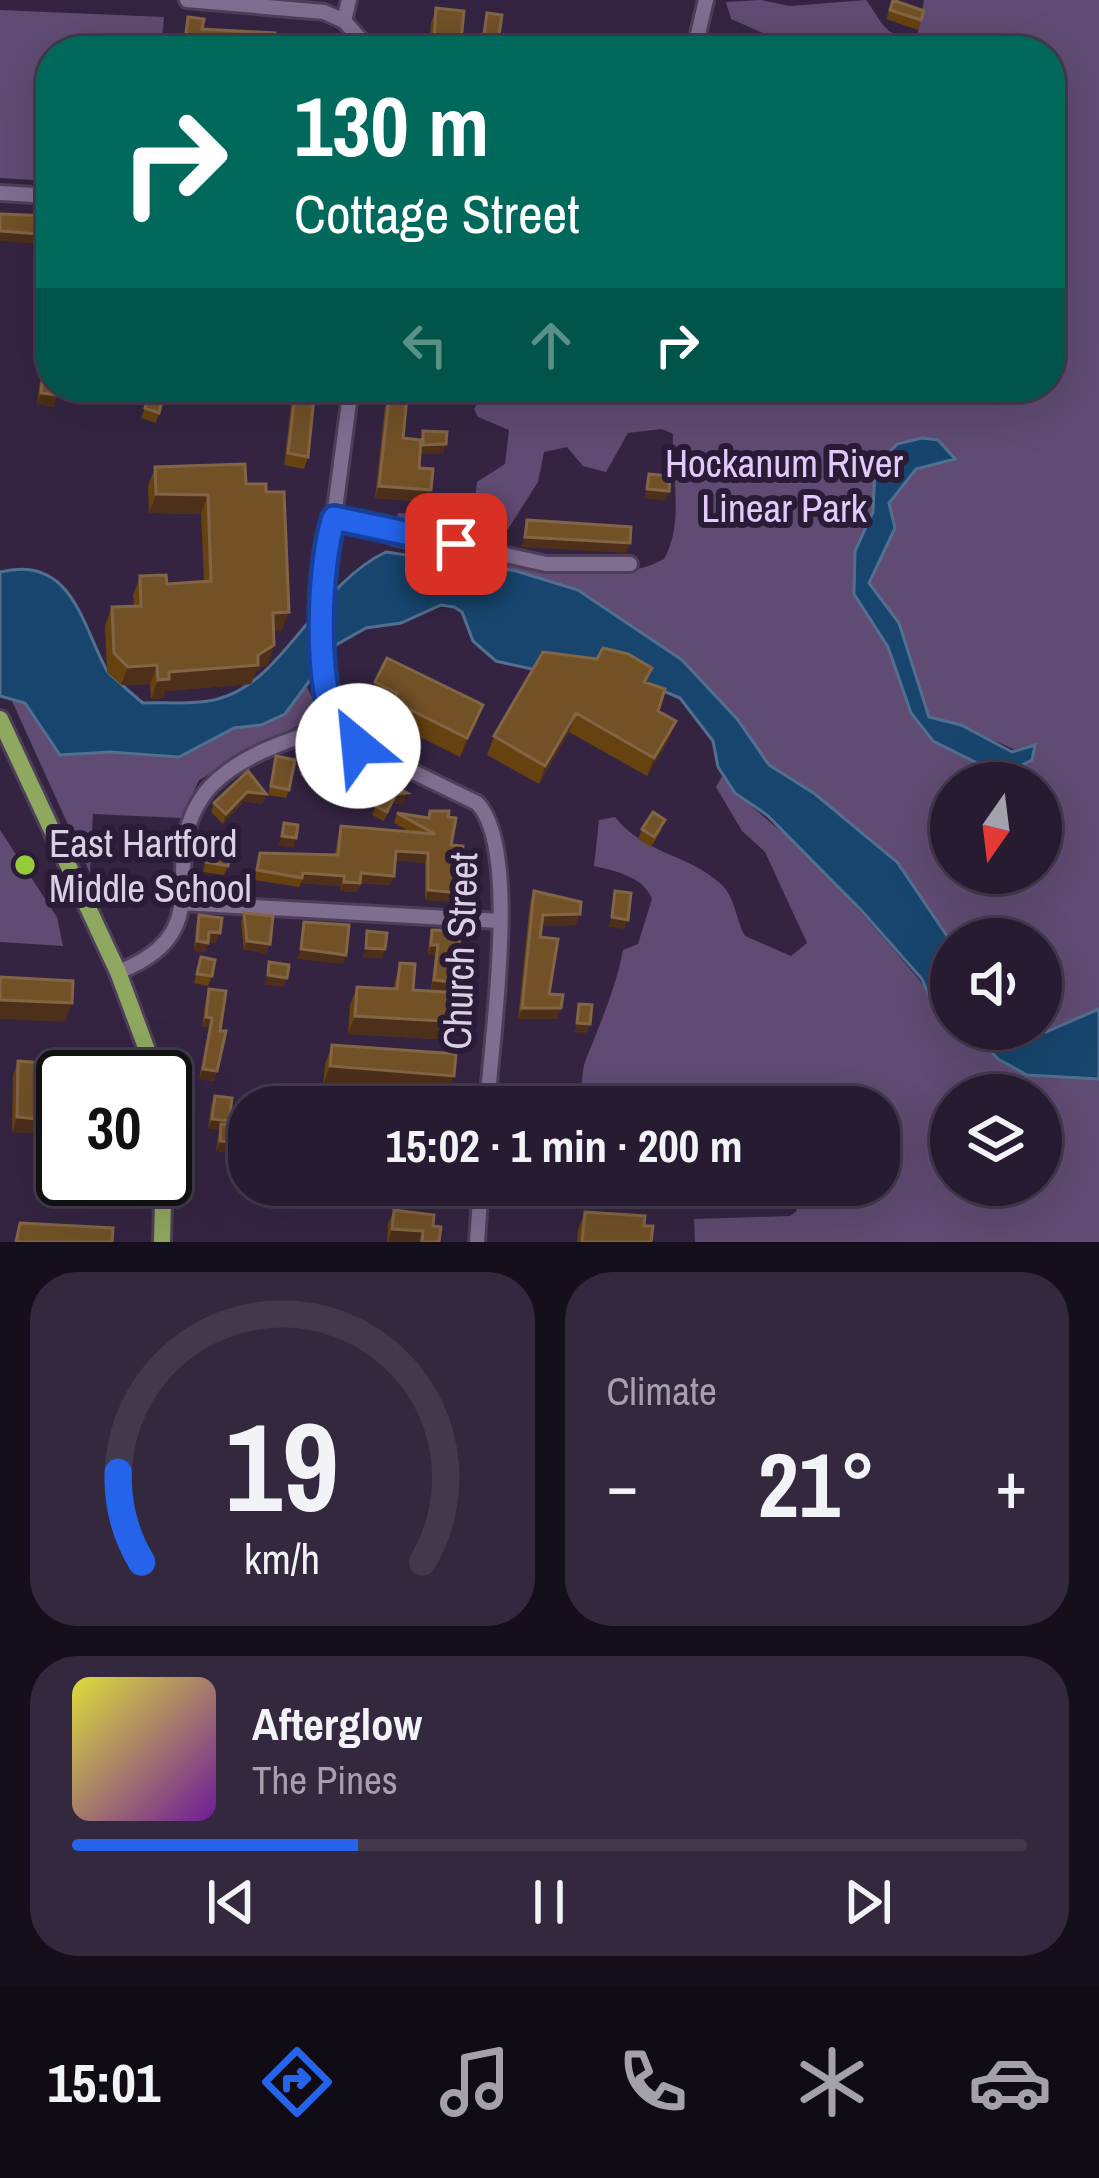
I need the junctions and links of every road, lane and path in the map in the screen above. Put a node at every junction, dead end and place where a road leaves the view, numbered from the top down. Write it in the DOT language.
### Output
graph roads {
  1 [pos="187,0"];
  2 [pos="349,0"];
  3 [pos="706,0"];
  4 [pos="344,21"];
  5 [pos="358,36"];
  6 [pos="698,36"];
  7 [pos="0,193"];
  8 [pos="36,195"];
  9 [pos="349,402"];
  10 [pos="334,518"];
  11 [pos="630,564"];
  12 [pos="0,719"];
  13 [pos="337,726"];
  14 [pos="182,903"];
  15 [pos="500,920"];
  16 [pos="118,972"];
  17 [pos="147,1050"];
  18 [pos="488,1086"];
  19 [pos="163,1206"];
  20 [pos="480,1206"];
  21 [pos="162,1242"];
  22 [pos="477,1242"];
  1 -- 4 [label="street"];
  2 -- 4 [label="street"];
  3 -- 6 [label="street"];
  4 -- 5 [label="street"];
  7 -- 8 [label="street"];
  9 -- 10 [label="street"];
  10 -- 11 [label="street"];
  10 -- 13 [label="street"];
  12 -- 16 [label="main road"];
  13 -- 14 [label="street"];
  13 -- 15 [label="street, Church Street"];
  14 -- 15 [label="street"];
  14 -- 16 [label="street"];
  15 -- 18 [label="street, Church Street"];
  16 -- 17 [label="main road"];
  19 -- 21 [label="main road"];
  20 -- 22 [label="street"];
}
